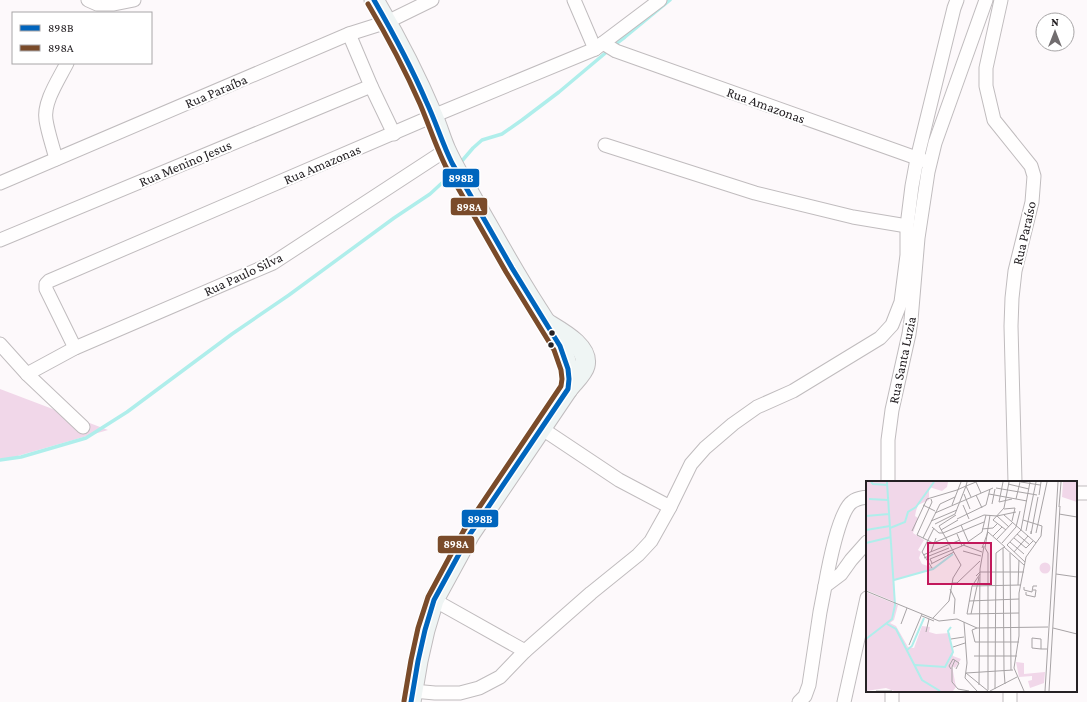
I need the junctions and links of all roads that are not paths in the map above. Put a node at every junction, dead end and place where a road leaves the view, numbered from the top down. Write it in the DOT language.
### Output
graph roads {
  1 [pos="134,0"];
  2 [pos="374,0"];
  3 [pos="432,0"];
  4 [pos="574,0"];
  5 [pos="660,0"];
  6 [pos="957,0"];
  7 [pos="986,0"];
  8 [pos="1001,0"];
  9 [pos="94,4"];
  10 [pos="387,22"];
  11 [pos="349,34"];
  12 [pos="605,47"];
  13 [pos="66,64"];
  14 [pos="371,86"];
  15 [pos="433,116"];
  16 [pos="394,134"];
  17 [pos="605,145"];
  18 [pos="446,150"];
  19 [pos="56,159"];
  20 [pos="917,159"];
  21 [pos="930,162"];
  22 [pos="0,183"];
  23 [pos="907,226"];
  24 [pos="0,240"];
  25 [pos="0,344"];
  26 [pos="75,348"];
  27 [pos="27,374"];
  28 [pos="83,427"];
  29 [pos="541,428"];
  30 [pos="888,481"];
  31 [pos="1015,481"];
  32 [pos="1077,492"];
  33 [pos="1087,493"];
  34 [pos="866,497"];
  35 [pos="670,507"];
  36 [pos="866,543"];
  37 [pos="825,586"];
  38 [pos="434,600"];
  39 [pos="866,603"];
  40 [pos="525,651"];
  41 [pos="412,696"];
  42 [pos="799,702"];
  43 [pos="844,702"];
  1 -- 9 [label="street"];
  2 -- 10 [label="street"];
  3 -- 10 [label="street, Rua Paraíba"];
  4 -- 12 [label="street"];
  5 -- 12 [label="street, Rua Amazonas"];
  6 -- 20 [label="street"];
  7 -- 21 [label="street, Rua Santa Luzia"];
  8 -- 31 [label="street, Rua Paraíso"];
  10 -- 11 [label="street, Rua Paraíba"];
  10 -- 15 [label="street"];
  11 -- 14 [label="street"];
  11 -- 19 [label="street, Rua Paraíba"];
  12 -- 15 [label="street, Rua Amazonas"];
  12 -- 20 [label="street, Rua Amazonas"];
  13 -- 19 [label="street"];
  14 -- 16 [label="street"];
  14 -- 24 [label="street, Rua Menino Jesus"];
  15 -- 16 [label="street, Rua Amazonas"];
  15 -- 18 [label="street"];
  16 -- 26 [label="street, Rua Amazonas"];
  17 -- 23 [label="street"];
  18 -- 26 [label="street, Rua Paulo Silva"];
  18 -- 29 [label="street"];
  19 -- 22 [label="street, Rua Paraíba"];
  20 -- 21 [label="street, Rua Amazonas"];
  20 -- 23 [label="street"];
  21 -- 30 [label="street, Rua Santa Luzia"];
  23 -- 35 [label="street"];
  25 -- 27 [label="street"];
  26 -- 27 [label="street, Rua Paulo Silva"];
  27 -- 28 [label="street"];
  29 -- 35 [label="street"];
  29 -- 38 [label="street"];
  32 -- 33 [label="street"];
  34 -- 37 [label="street"];
  35 -- 40 [label="street"];
  36 -- 37 [label="street"];
  37 -- 42 [label="street"];
  38 -- 40 [label="street"];
  38 -- 41 [label="street"];
  39 -- 43 [label="street"];
  40 -- 41 [label="street"];
}
